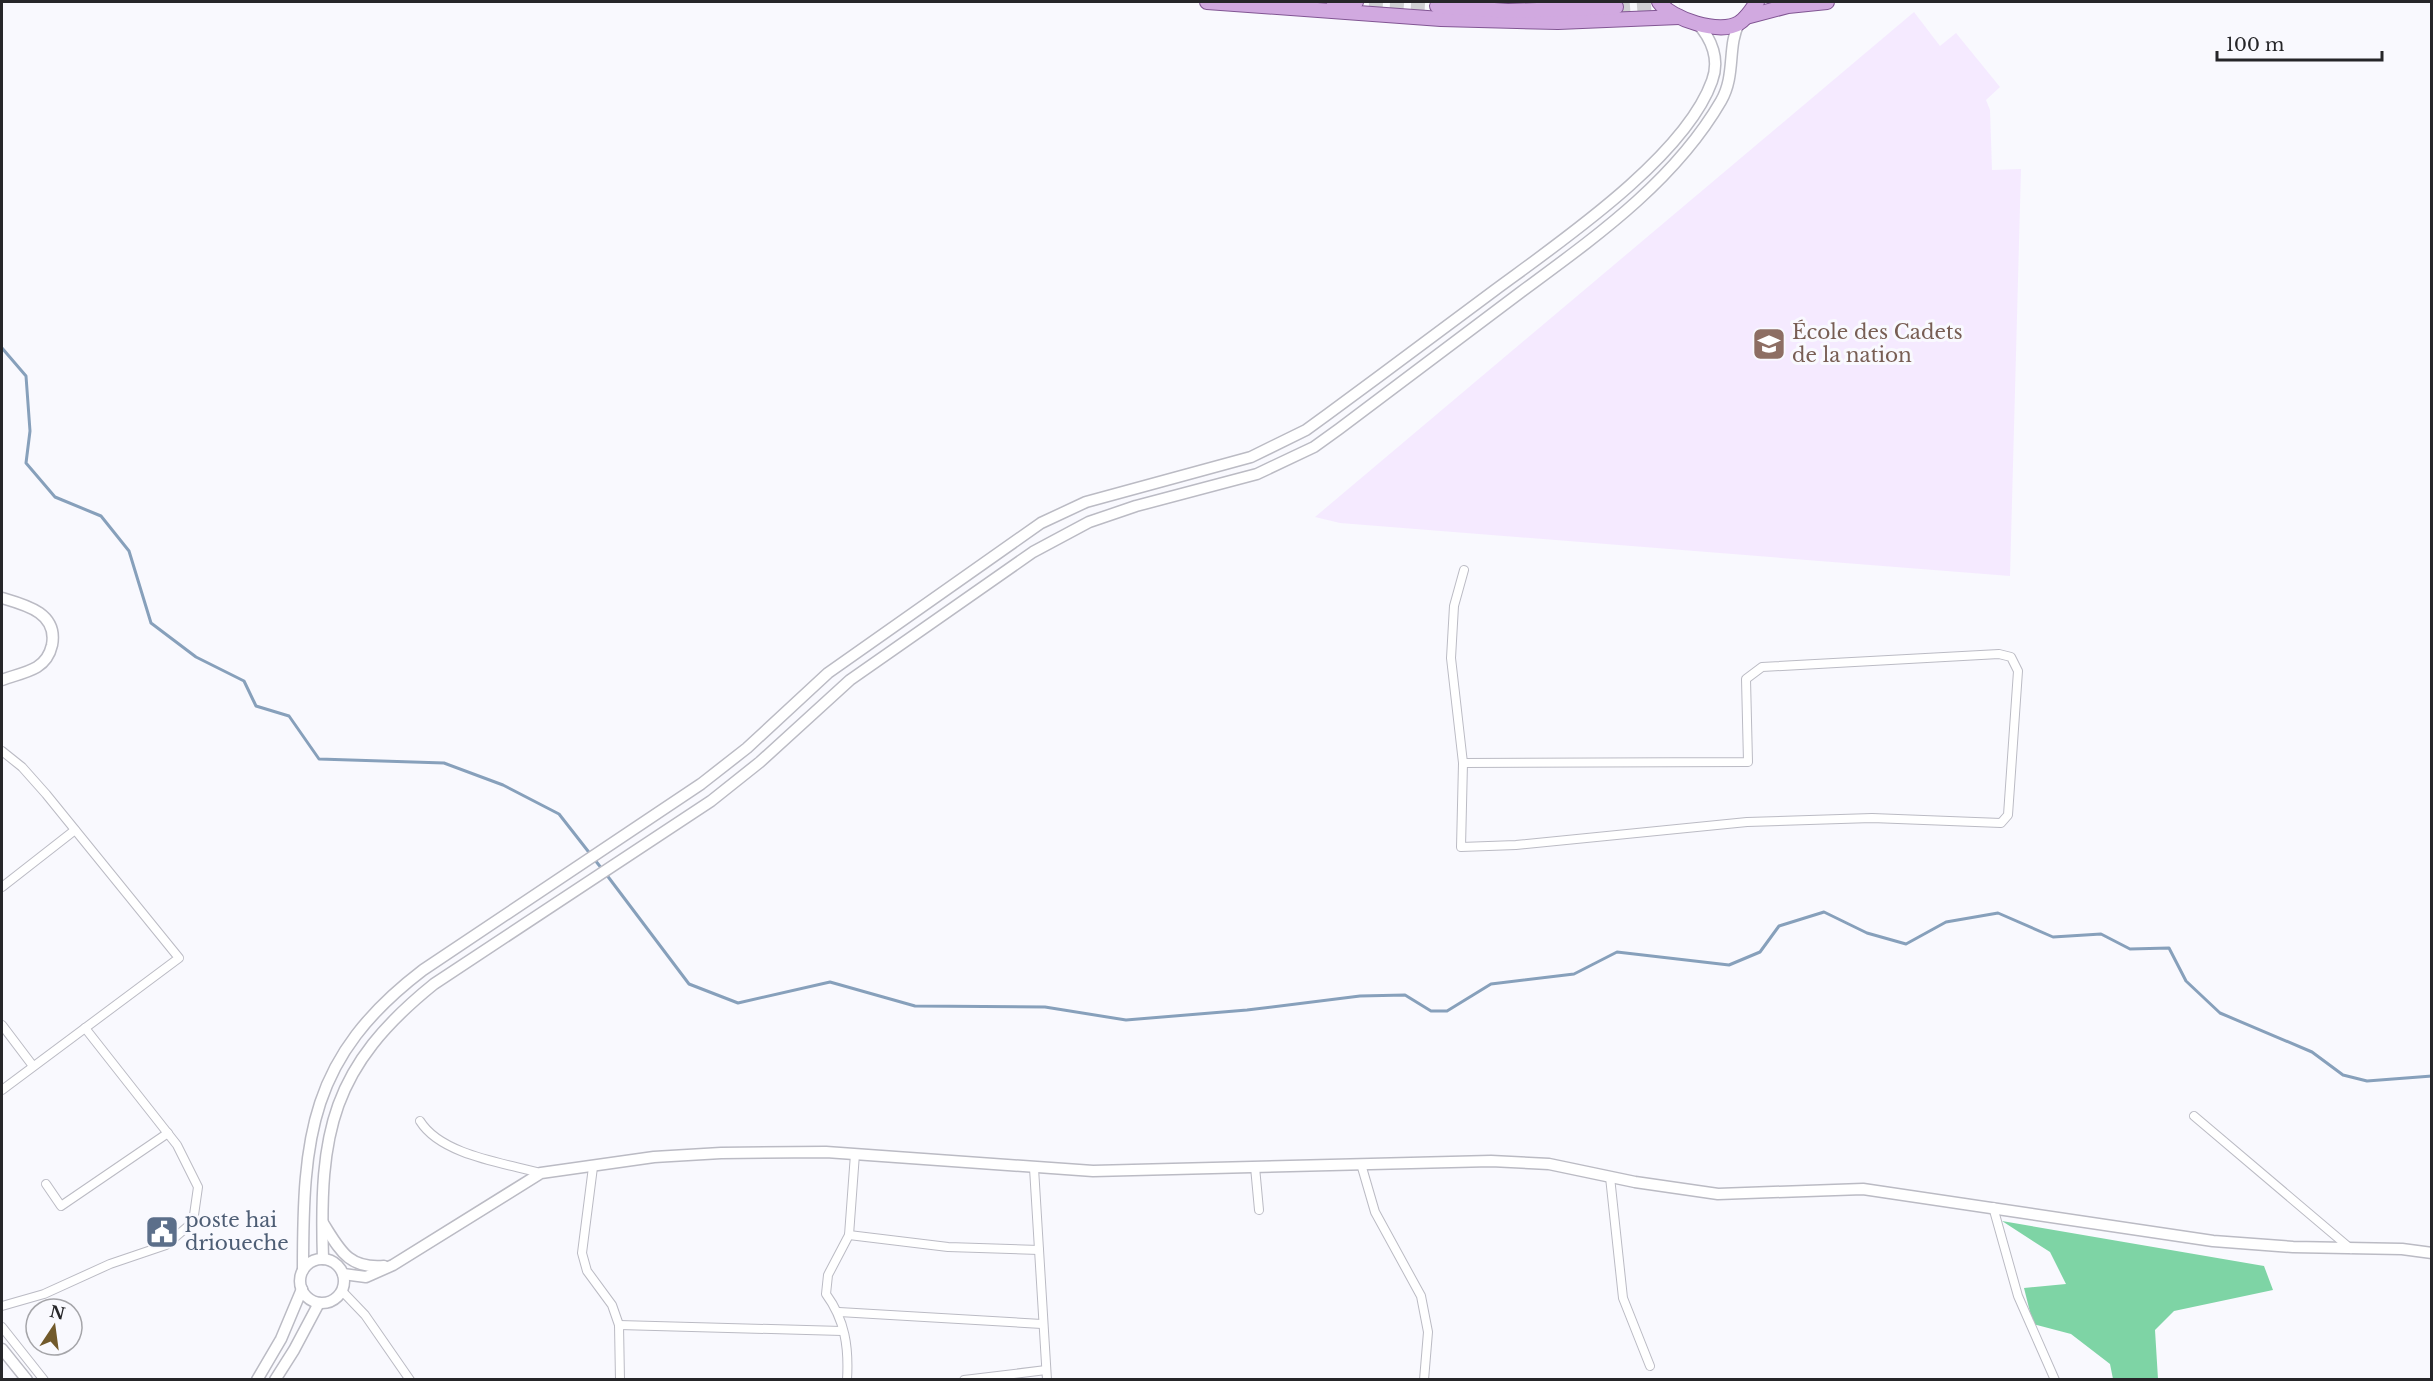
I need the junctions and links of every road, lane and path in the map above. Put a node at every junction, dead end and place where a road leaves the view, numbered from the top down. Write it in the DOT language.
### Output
graph roads {
  1 [pos="1207,2"];
  2 [pos="1356,2"];
  3 [pos="1659,2"];
  4 [pos="1757,2"];
  5 [pos="1827,2"];
  6 [pos="1437,6"];
  7 [pos="1617,7"];
  8 [pos="1317,11"];
  9 [pos="1679,17"];
  10 [pos="1743,20"];
  11 [pos="1697,22"];
  12 [pos="1464,570"];
  13 [pos="2,598"];
  14 [pos="2,680"];
  15 [pos="2,752"];
  16 [pos="1463,763"];
  17 [pos="75,830"];
  18 [pos="2,887"];
  19 [pos="2,1025"];
  20 [pos="85,1028"];
  21 [pos="33,1066"];
  22 [pos="2,1090"];
  23 [pos="2194,1116"];
  24 [pos="420,1121"];
  25 [pos="168,1133"];
  26 [pos="855,1154"];
  27 [pos="1361,1164"];
  28 [pos="587,1167"];
  29 [pos="1255,1167"];
  30 [pos="1034,1168"];
  31 [pos="541,1173"];
  32 [pos="1610,1177"];
  33 [pos="46,1184"];
  34 [pos="1993,1207"];
  35 [pos="1259,1210"];
  36 [pos="322,1222"];
  37 [pos="849,1235"];
  38 [pos="2351,1249"];
  39 [pos="1038,1250"];
  40 [pos="2432,1253"];
  41 [pos="323,1259"];
  42 [pos="393,1265"];
  43 [pos="303,1270"];
  44 [pos="343,1274"];
  45 [pos="302,1289"];
  46 [pos="342,1291"];
  47 [pos="319,1303"];
  48 [pos="2,1306"];
  49 [pos="839,1312"];
  50 [pos="620,1324"];
  51 [pos="1042,1324"];
  52 [pos="2,1327"];
  53 [pos="842,1331"];
  54 [pos="2,1349"];
  55 [pos="1650,1366"];
  56 [pos="1046,1370"];
  57 [pos="27,1380"];
  58 [pos="44,1380"];
  59 [pos="257,1380"];
  60 [pos="275,1380"];
  61 [pos="410,1380"];
  62 [pos="620,1380"];
  63 [pos="847,1380"];
  64 [pos="964,1380"];
  65 [pos="1047,1380"];
  66 [pos="1424,1380"];
  67 [pos="2055,1380"];
  1 -- 8 [label="main road"];
  2 -- 8 [label="main road"];
  3 -- 9 [label="main road"];
  4 -- 10 [label="main road"];
  5 -- 10 [label="main road"];
  6 -- 7 [label="main road"];
  8 -- 9 [label="main road"];
  9 -- 11 [label="main road"];
  10 -- 11 [label="main road"];
  10 -- 36 [label="street"];
  11 -- 43 [label="street"];
  12 -- 16 [label="street"];
  13 -- 14 [label="street"];
  15 -- 17 [label="street"];
  16 -- 16 [label="street"];
  17 -- 18 [label="street"];
  17 -- 20 [label="street"];
  19 -- 21 [label="street"];
  20 -- 21 [label="street"];
  20 -- 25 [label="street"];
  21 -- 22 [label="street"];
  23 -- 38 [label="street"];
  24 -- 31 [label="street"];
  25 -- 33 [label="street"];
  25 -- 48 [label="street"];
  26 -- 28 [label="street"];
  26 -- 30 [label="street"];
  26 -- 37 [label="street"];
  27 -- 29 [label="street"];
  27 -- 32 [label="street"];
  27 -- 66 [label="street"];
  28 -- 31 [label="street"];
  28 -- 50 [label="street"];
  29 -- 30 [label="street"];
  29 -- 35 [label="street"];
  30 -- 39 [label="street"];
  31 -- 42 [label="street"];
  32 -- 34 [label="street"];
  32 -- 55 [label="street"];
  34 -- 38 [label="street"];
  34 -- 67 [label="street"];
  36 -- 41 [label="street"];
  36 -- 42 [label="street"];
  37 -- 39 [label="street"];
  37 -- 49 [label="street"];
  38 -- 40 [label="street"];
  39 -- 51 [label="street"];
  41 -- 43 [label="street"];
  41 -- 44 [label="street"];
  42 -- 44 [label="street"];
  43 -- 45 [label="street"];
  44 -- 46 [label="street"];
  45 -- 47 [label="street"];
  45 -- 59 [label="street"];
  46 -- 47 [label="street"];
  46 -- 61 [label="street"];
  47 -- 60 [label="street"];
  49 -- 51 [label="street"];
  49 -- 53 [label="street"];
  50 -- 53 [label="street"];
  50 -- 62 [label="street"];
  51 -- 56 [label="street"];
  52 -- 58 [label="street"];
  53 -- 63 [label="street"];
  54 -- 57 [label="street"];
  56 -- 64 [label="street"];
  56 -- 65 [label="street"];
}
